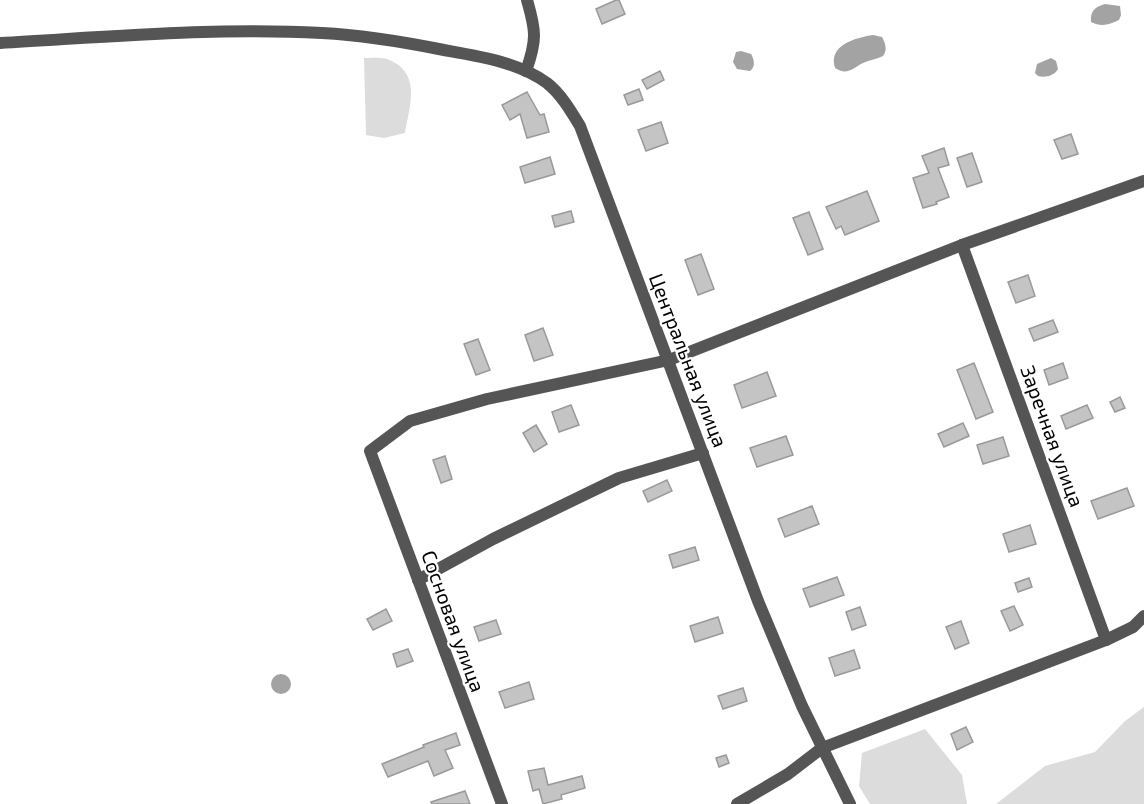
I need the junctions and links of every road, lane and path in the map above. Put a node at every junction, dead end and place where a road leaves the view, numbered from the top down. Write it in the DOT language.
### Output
graph roads {
  1 [pos="527,0"];
  2 [pos="0,43"];
  3 [pos="526,71"];
  4 [pos="1144,181"];
  5 [pos="962,245"];
  6 [pos="669,360"];
  7 [pos="703,453"];
  8 [pos="418,579"];
  9 [pos="1144,616"];
  10 [pos="1106,640"];
  11 [pos="822,748"];
  12 [pos="502,804"];
  13 [pos="737,804"];
  14 [pos="850,804"];
  1 -- 3 [label="street"];
  2 -- 3 [label="street, Центральная улица"];
  3 -- 6 [label="street, Центральная улица"];
  4 -- 5 [label="street"];
  5 -- 6 [label="street"];
  5 -- 10 [label="street, Заречная улица"];
  6 -- 7 [label="street, Центральная улица"];
  6 -- 8 [label="street, Сосновая улица"];
  7 -- 8 [label="street"];
  7 -- 11 [label="street, Центральная улица"];
  8 -- 12 [label="street, Сосновая улица"];
  9 -- 10 [label="street"];
  10 -- 11 [label="street"];
  11 -- 13 [label="street"];
  11 -- 14 [label="street, Центральная улица"];
}
